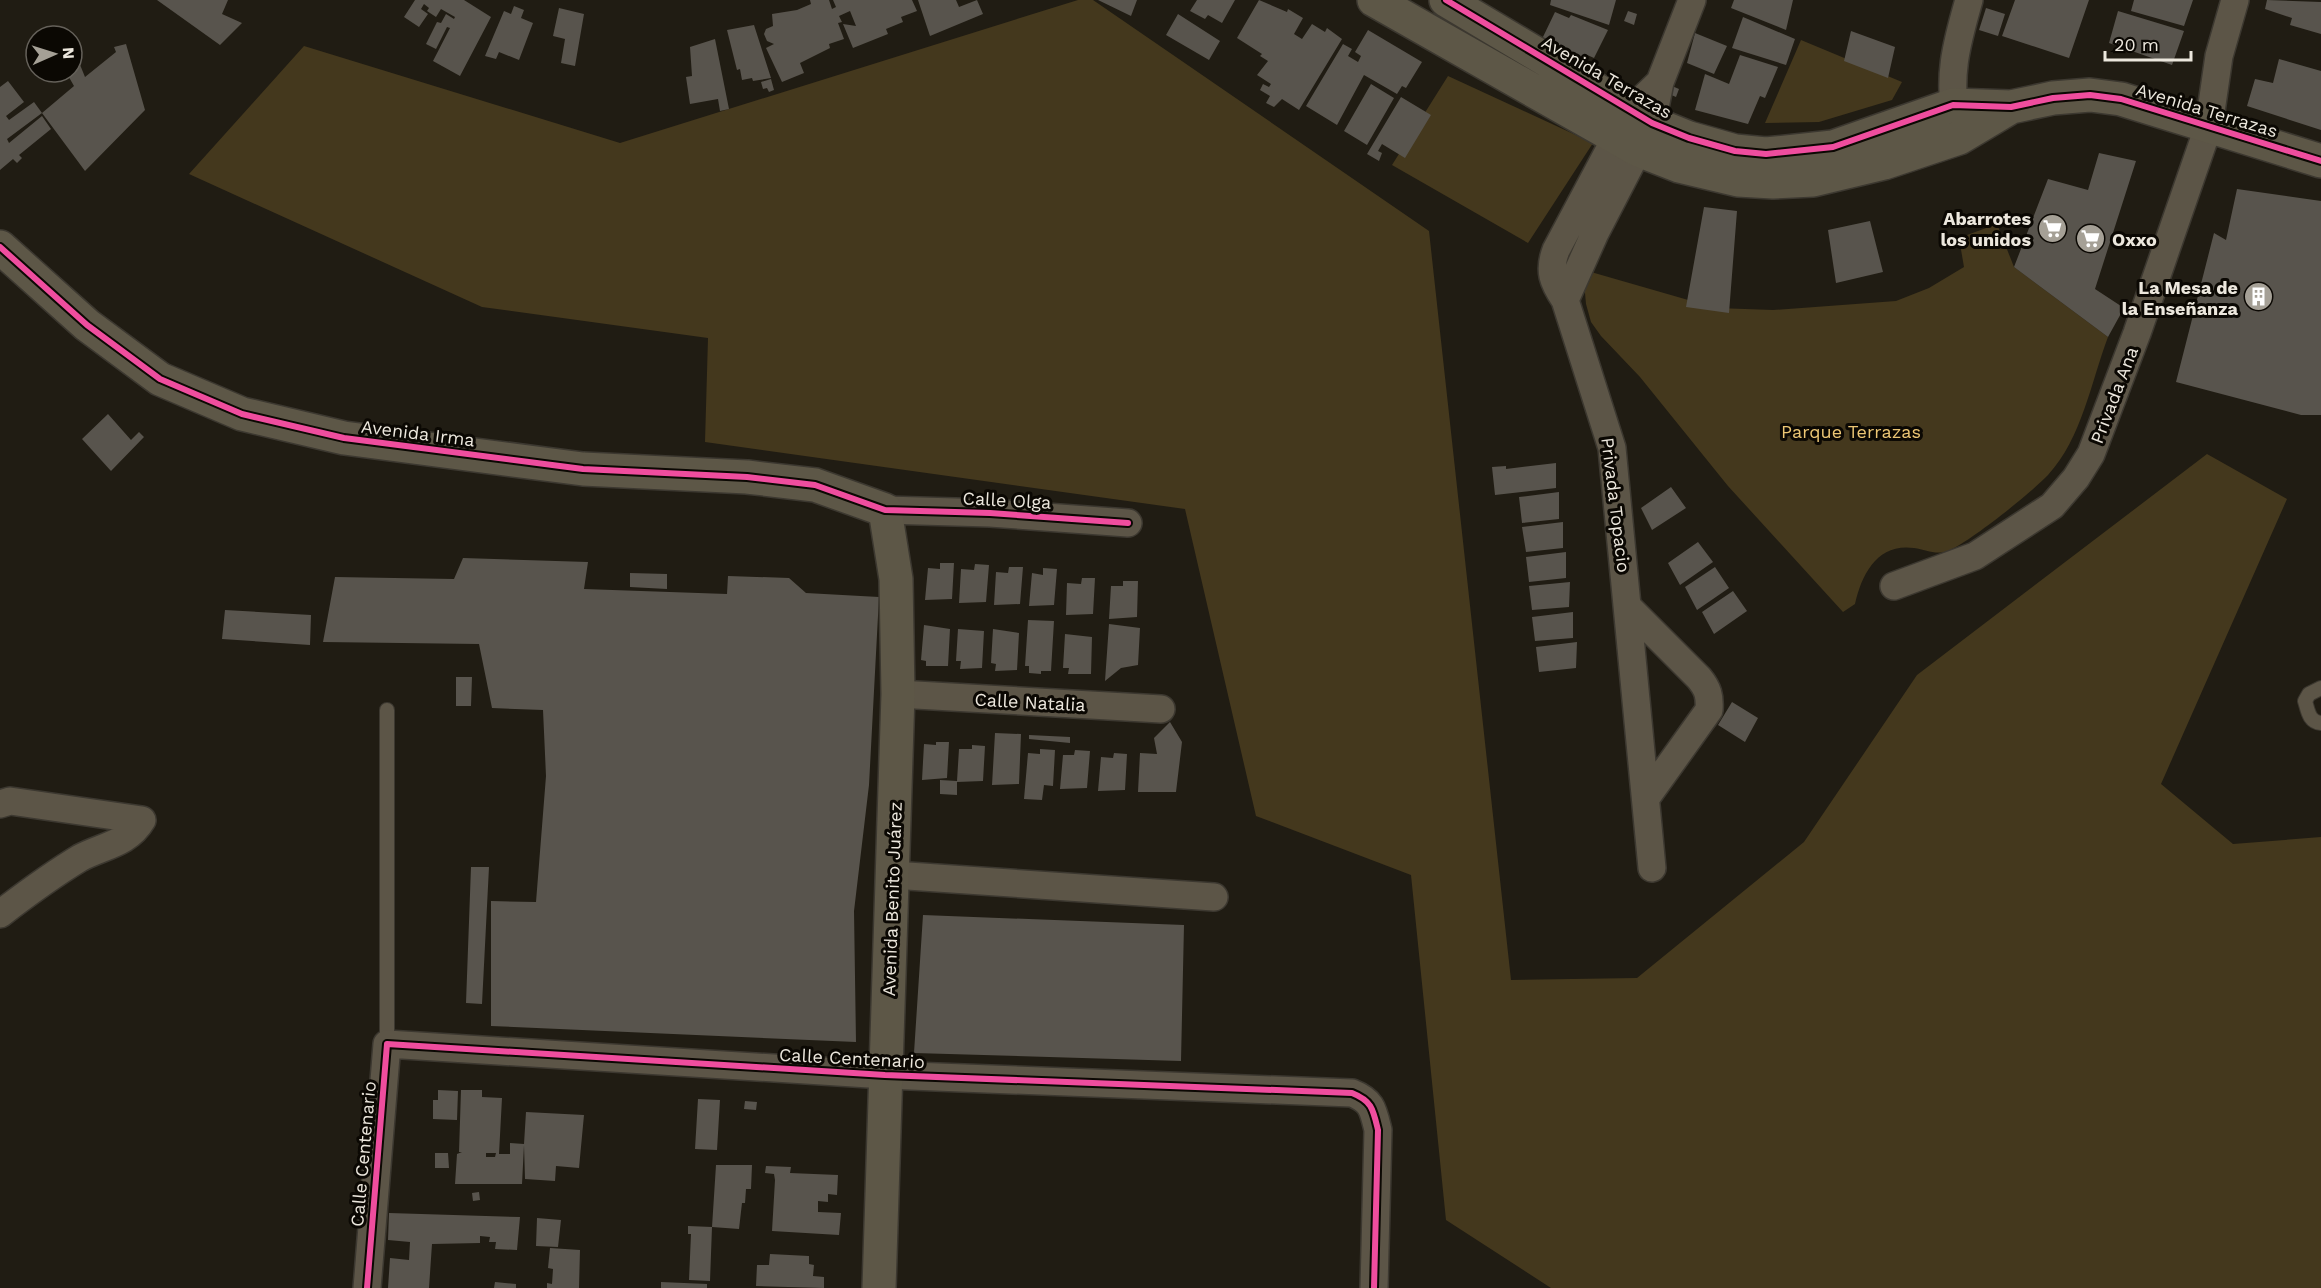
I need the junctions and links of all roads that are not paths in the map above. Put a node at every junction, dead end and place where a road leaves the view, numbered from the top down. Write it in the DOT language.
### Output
graph roads {
  1 [pos="1446,0"];
  2 [pos="1692,0"];
  3 [pos="1969,0"];
  4 [pos="2235,0"];
  5 [pos="1386,3"];
  6 [pos="1953,105"];
  7 [pos="2011,107"];
  8 [pos="2209,125"];
  9 [pos="1634,131"];
  10 [pos="1959,138"];
  11 [pos="2321,161"];
  12 [pos="0,247"];
  13 [pos="885,510"];
  14 [pos="1128,523"];
  15 [pos="1894,586"];
  16 [pos="1628,607"];
  17 [pos="2321,688"];
  18 [pos="898,694"];
  19 [pos="1161,709"];
  20 [pos="387,710"];
  21 [pos="2321,723"];
  22 [pos="1646,798"];
  23 [pos="0,804"];
  24 [pos="1652,868"];
  25 [pos="893,876"];
  26 [pos="1214,897"];
  27 [pos="0,914"];
  28 [pos="387,1044"];
  29 [pos="885,1076"];
  30 [pos="367,1288"];
  31 [pos="879,1288"];
  32 [pos="1374,1288"];
  1 -- 9 [label="street, Avenida Terrazas"];
  2 -- 9 [label="street, Privada Topacio"];
  3 -- 6 [label="street"];
  4 -- 8 [label="street, Privada Ana"];
  5 -- 9 [label="street, Avenida Terrazas"];
  6 -- 7 [label="street, Avenida Terrazas"];
  6 -- 9 [label="street, Avenida Terrazas"];
  6 -- 10 [label="street"];
  7 -- 8 [label="street, Avenida Terrazas"];
  7 -- 10 [label="street, Avenida Terrazas"];
  8 -- 11 [label="street, Avenida Terrazas"];
  8 -- 15 [label="street, Privada Ana"];
  9 -- 10 [label="street, Avenida Terrazas"];
  9 -- 16 [label="street, Privada Topacio"];
  12 -- 13 [label="street, Avenida Irma"];
  13 -- 14 [label="street, Calle Olga"];
  13 -- 18 [label="street, Avenida Benito Juárez"];
  16 -- 22 [label="street, Privada Topacio"];
  16 -- 22 [label="street"];
  17 -- 21 [label="lane"];
  18 -- 19 [label="street, Calle Natalia"];
  18 -- 25 [label="street, Avenida Benito Juárez"];
  20 -- 28 [label="lane"];
  22 -- 24 [label="street, Privada Topacio"];
  23 -- 27 [label="street"];
  25 -- 26 [label="street"];
  25 -- 29 [label="street, Avenida Benito Juárez"];
  28 -- 29 [label="street, Calle Centenario"];
  28 -- 30 [label="street, Calle Centenario"];
  29 -- 31 [label="street, Avenida Benito Juárez"];
  29 -- 32 [label="street, Calle Centenario"];
}
